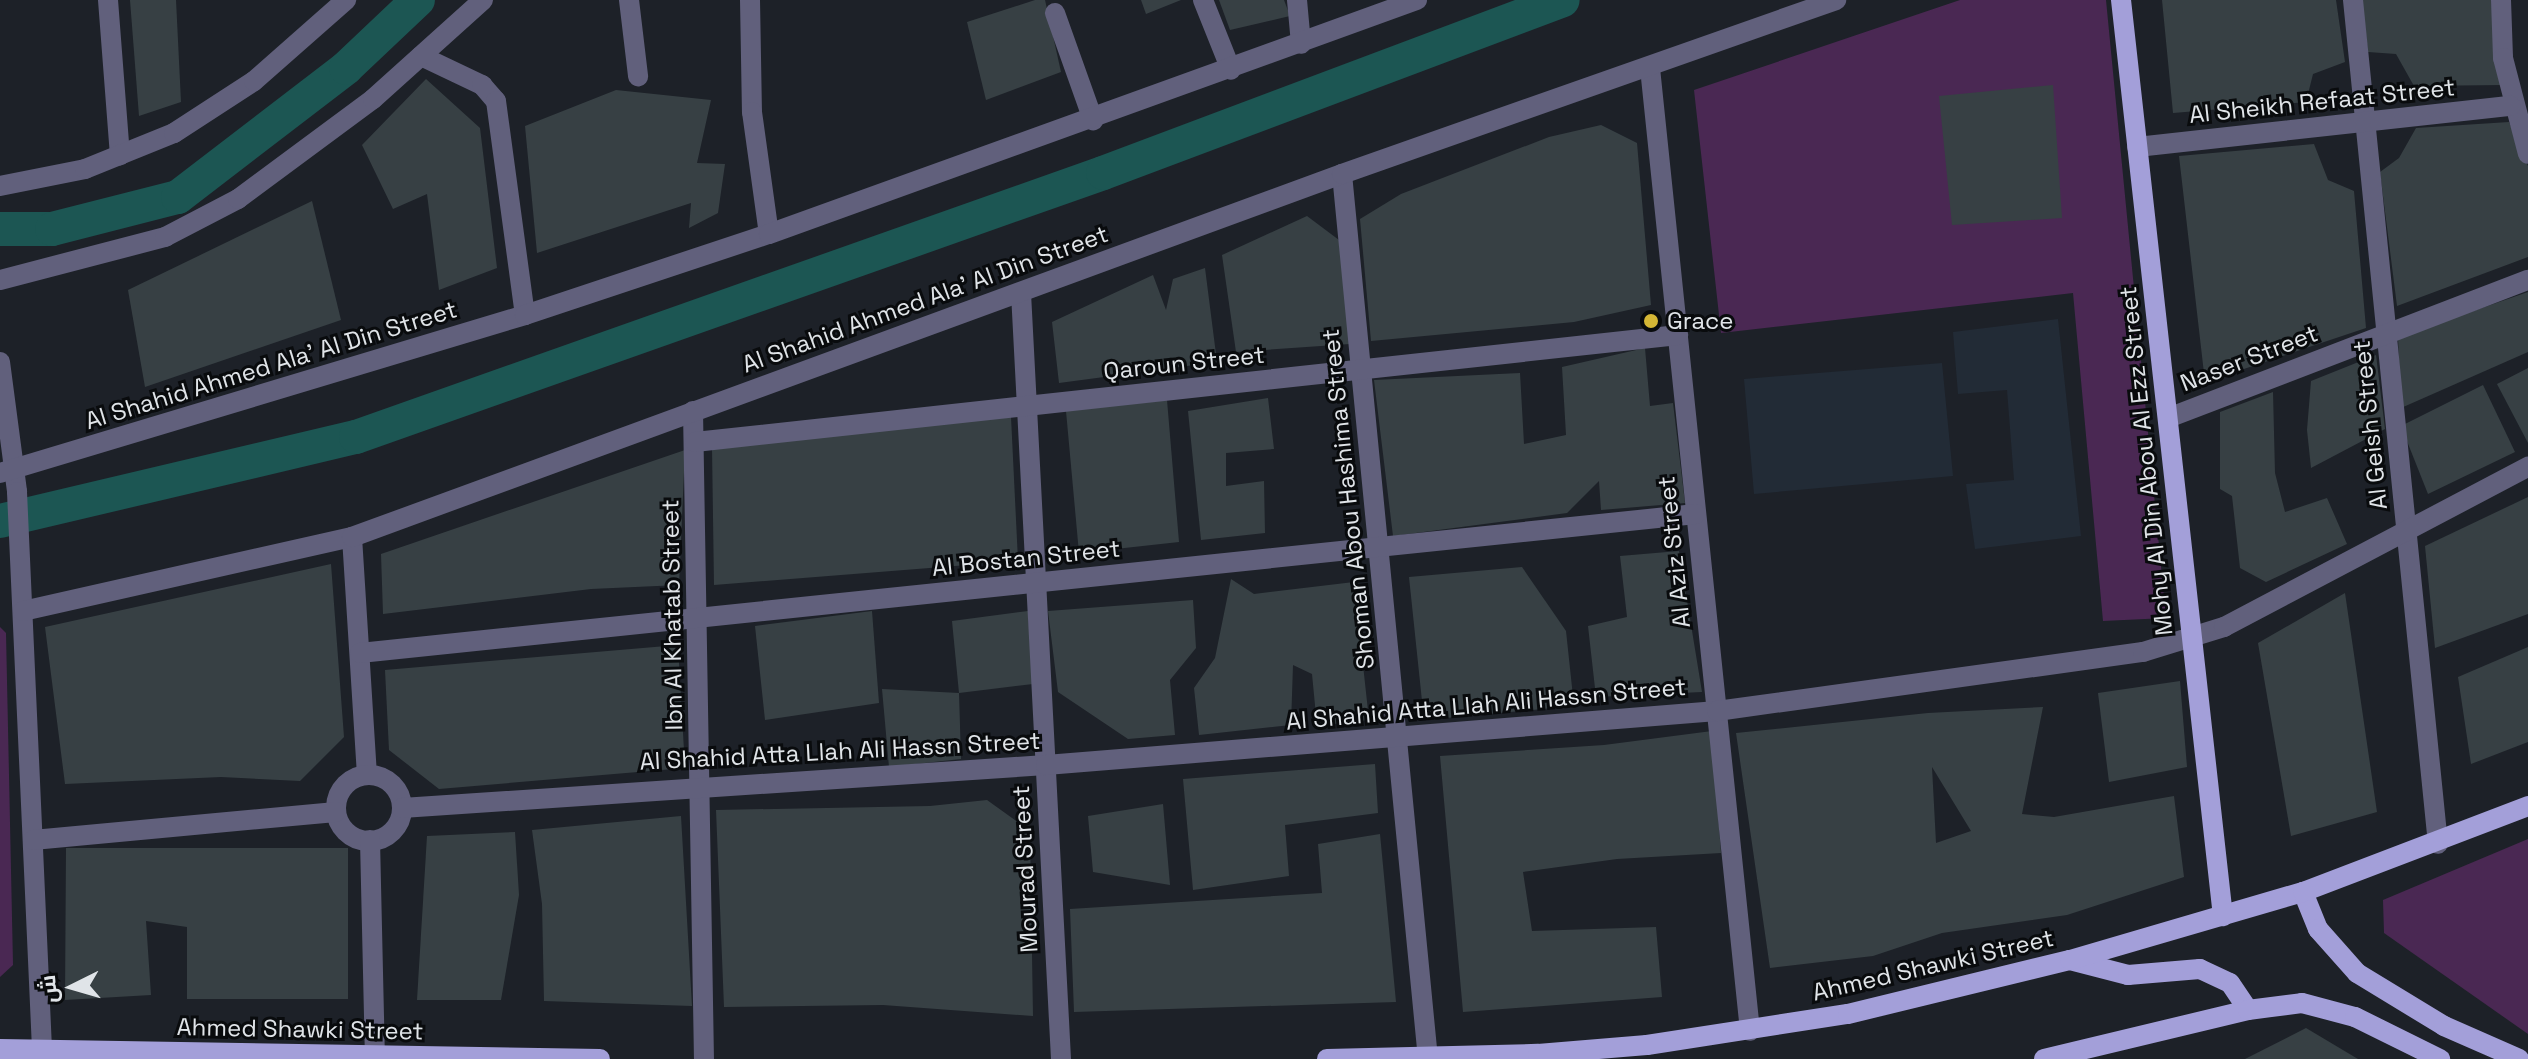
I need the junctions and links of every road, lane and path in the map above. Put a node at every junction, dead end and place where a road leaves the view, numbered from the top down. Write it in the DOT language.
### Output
graph roads {
  1 [pos="108,0"];
  2 [pos="346,0"];
  3 [pos="483,0"];
  4 [pos="629,0"];
  5 [pos="750,0"];
  6 [pos="1203,0"];
  7 [pos="1297,0"];
  8 [pos="1417,0"];
  9 [pos="1836,0"];
  10 [pos="2121,0"];
  11 [pos="2353,0"];
  12 [pos="2501,0"];
  13 [pos="1374,8"];
  14 [pos="1055,13"];
  15 [pos="1301,44"];
  16 [pos="421,56"];
  17 [pos="1650,68"];
  18 [pos="1231,70"];
  19 [pos="638,76"];
  20 [pos="2511,106"];
  21 [pos="1093,120"];
  22 [pos="2365,123"];
  23 [pos="2137,147"];
  24 [pos="2528,154"];
  25 [pos="120,156"];
  26 [pos="1342,174"];
  27 [pos="0,186"];
  28 [pos="769,234"];
  29 [pos="0,280"];
  30 [pos="2528,280"];
  31 [pos="1021,293"];
  32 [pos="525,315"];
  33 [pos="2386,332"];
  34 [pos="1678,335"];
  35 [pos="0,362"];
  36 [pos="1363,370"];
  37 [pos="1028,406"];
  38 [pos="693,411"];
  39 [pos="2168,418"];
  40 [pos="695,442"];
  41 [pos="2528,467"];
  42 [pos="7,472"];
  43 [pos="1696,514"];
  44 [pos="2406,529"];
  45 [pos="352,537"];
  46 [pos="1379,547"];
  47 [pos="1037,583"];
  48 [pos="22,601"];
  49 [pos="699,618"];
  50 [pos="2192,639"];
  51 [pos="360,653"];
  52 [pos="1717,711"];
  53 [pos="1398,738"];
  54 [pos="1046,765"];
  55 [pos="367,774"];
  56 [pos="701,784"];
  57 [pos="2528,806"];
  58 [pos="402,808"];
  59 [pos="336,812"];
  60 [pos="33,840"];
  61 [pos="370,840"];
  62 [pos="2438,844"];
  63 [pos="2303,892"];
  64 [pos="2223,916"];
  65 [pos="2070,960"];
  66 [pos="2248,1010"];
  67 [pos="1750,1031"];
  68 [pos="0,1049"];
  69 [pos="42,1050"];
  70 [pos="375,1056"];
  71 [pos="600,1059"];
  72 [pos="704,1059"];
  73 [pos="1061,1059"];
  74 [pos="1327,1059"];
  75 [pos="1428,1059"];
  76 [pos="2044,1059"];
  77 [pos="2440,1059"];
  78 [pos="2519,1059"];
  1 -- 25 [label="street"];
  2 -- 25 [label="street"];
  3 -- 16 [label="street"];
  4 -- 19 [label="street"];
  5 -- 28 [label="street"];
  6 -- 18 [label="street"];
  7 -- 15 [label="street"];
  8 -- 13 [label="street, Al Shahid Ahmed Ala' Al Din Street"];
  9 -- 17 [label="street, Al Shahid Ahmed Ala' Al Din Street"];
  10 -- 23 [label="main road, Mohy Al Din Abou Al Ezz Street"];
  11 -- 22 [label="street, Al Geish Street"];
  12 -- 20 [label="street"];
  13 -- 15 [label="street, Al Shahid Ahmed Ala' Al Din Street"];
  14 -- 21 [label="street"];
  15 -- 18 [label="street, Al Shahid Ahmed Ala' Al Din Street"];
  16 -- 29 [label="street"];
  16 -- 32 [label="street"];
  17 -- 26 [label="street, Al Shahid Ahmed Ala' Al Din Street"];
  17 -- 34 [label="street, Al Aziz Street"];
  18 -- 21 [label="street, Al Shahid Ahmed Ala' Al Din Street"];
  20 -- 22 [label="street, Al Sheikh Refaat Street"];
  20 -- 24 [label="street"];
  21 -- 28 [label="street, Al Shahid Ahmed Ala' Al Din Street"];
  22 -- 23 [label="street, Al Sheikh Refaat Street"];
  22 -- 33 [label="street, Al Geish Street"];
  23 -- 39 [label="main road, Mohy Al Din Abou Al Ezz Street"];
  25 -- 27 [label="street"];
  26 -- 31 [label="street, Al Shahid Ahmed Ala' Al Din Street"];
  26 -- 36 [label="street, Shoman Abou Hashima Street"];
  28 -- 32 [label="street, Al Shahid Ahmed Ala' Al Din Street"];
  30 -- 33 [label="street, Naser Street"];
  31 -- 37 [label="street, Mourad Street"];
  31 -- 38 [label="street, Al Shahid Ahmed Ala' Al Din Street"];
  32 -- 42 [label="street, Al Shahid Ahmed Ala' Al Din Street"];
  33 -- 39 [label="street, Naser Street"];
  33 -- 44 [label="street, Al Geish Street"];
  34 -- 36 [label="street, Qaroun Street"];
  34 -- 43 [label="street, Al Aziz Street"];
  35 -- 42 [label="street"];
  36 -- 37 [label="street, Qaroun Street"];
  36 -- 46 [label="street, Shoman Abou Hashima Street"];
  37 -- 40 [label="street, Qaroun Street"];
  37 -- 47 [label="street, Mourad Street"];
  38 -- 40 [label="street, Ibn Al Khatab Street"];
  38 -- 45 [label="street, Al Shahid Ahmed Ala' Al Din Street"];
  39 -- 50 [label="main road, Mohy Al Din Abou Al Ezz Street"];
  40 -- 49 [label="street, Ibn Al Khatab Street"];
  41 -- 44 [label="street, Al Shahid Atta Llah Ali Hassn Street"];
  42 -- 48 [label="street"];
  43 -- 46 [label="street, Al Bostan Street"];
  43 -- 52 [label="street, Al Aziz Street"];
  44 -- 50 [label="street, Al Shahid Atta Llah Ali Hassn Street"];
  44 -- 62 [label="street, Al Geish Street"];
  45 -- 48 [label="street, Al Shahid Ahmed Ala' Al Din Street"];
  45 -- 51 [label="street"];
  46 -- 47 [label="street, Al Bostan Street"];
  46 -- 53 [label="street, Shoman Abou Hashima Street"];
  47 -- 49 [label="street, Al Bostan Street"];
  47 -- 54 [label="street, Mourad Street"];
  48 -- 60 [label="street"];
  49 -- 51 [label="street, Al Bostan Street"];
  49 -- 56 [label="street, Ibn Al Khatab Street"];
  50 -- 52 [label="street, Al Shahid Atta Llah Ali Hassn Street"];
  50 -- 64 [label="main road, Mohy Al Din Abou Al Ezz Street"];
  51 -- 55 [label="street"];
  52 -- 53 [label="street, Al Shahid Atta Llah Ali Hassn Street"];
  52 -- 67 [label="street, Al Aziz Street"];
  53 -- 54 [label="street, Al Shahid Atta Llah Ali Hassn Street"];
  53 -- 75 [label="street, Shoman Abou Hashima Street"];
  54 -- 56 [label="street, Al Shahid Atta Llah Ali Hassn Street"];
  54 -- 73 [label="street, Mourad Street"];
  55 -- 58 [label="street"];
  55 -- 59 [label="street"];
  56 -- 58 [label="street, Al Shahid Atta Llah Ali Hassn Street"];
  56 -- 72 [label="street, Ibn Al Khatab Street"];
  57 -- 62 [label="main road, Ahmed Shawki Street"];
  58 -- 61 [label="street"];
  59 -- 60 [label="street"];
  59 -- 61 [label="street"];
  60 -- 69 [label="street"];
  61 -- 70 [label="street"];
  62 -- 63 [label="main road, Ahmed Shawki Street"];
  63 -- 64 [label="main road, Ahmed Shawki Street"];
  63 -- 78 [label="main road"];
  64 -- 65 [label="main road, Ahmed Shawki Street"];
  65 -- 66 [label="main road"];
  65 -- 67 [label="main road, Ahmed Shawki Street"];
  66 -- 76 [label="main road"];
  66 -- 77 [label="main road"];
  67 -- 75 [label="main road, Ahmed Shawki Street"];
  68 -- 69 [label="main road, Ahmed Shawki Street"];
  69 -- 70 [label="main road, Ahmed Shawki Street"];
  70 -- 71 [label="main road, Ahmed Shawki Street"];
  74 -- 75 [label="main road, Ahmed Shawki Street"];
}
